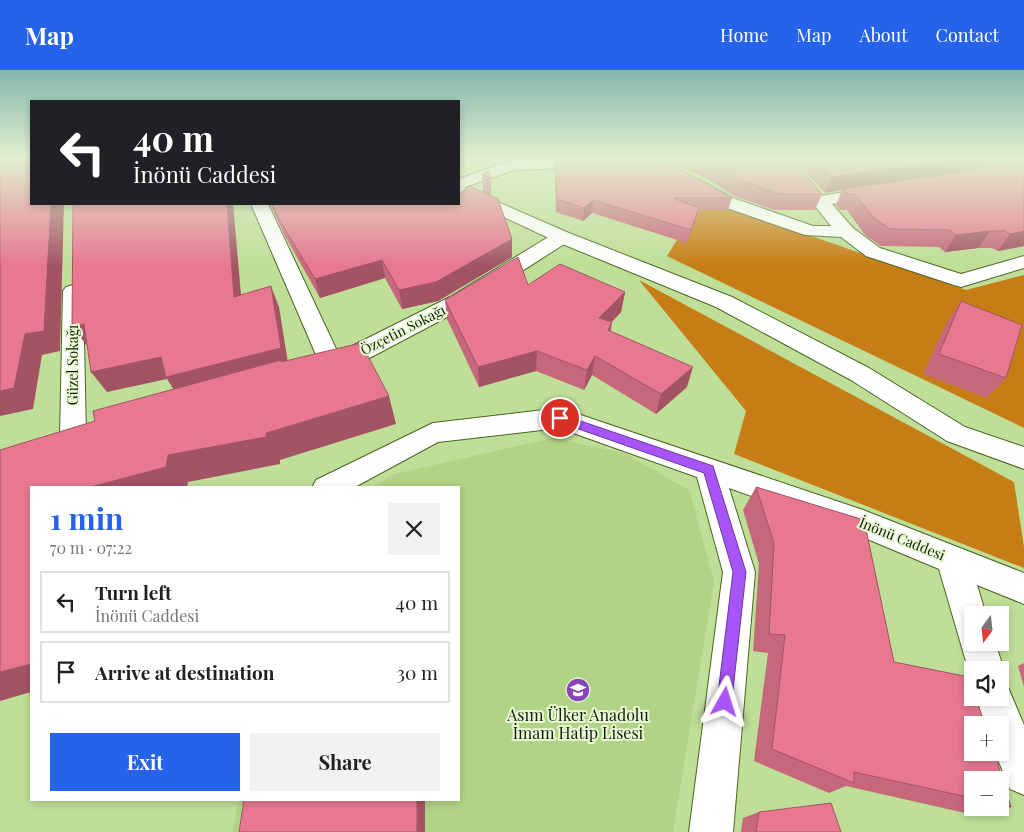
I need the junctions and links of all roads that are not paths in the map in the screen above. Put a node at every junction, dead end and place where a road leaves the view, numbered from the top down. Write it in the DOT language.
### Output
graph roads {
  1 [pos="469,195"];
  2 [pos="715,195"];
  3 [pos="814,195"];
  4 [pos="863,195"];
  5 [pos="820,201"];
  6 [pos="259,205"];
  7 [pos="846,232"];
  8 [pos="562,237"];
  9 [pos="1024,262"];
  10 [pos="73,272"];
  11 [pos="73,437"];
  12 [pos="1024,458"];
  13 [pos="709,470"];
  14 [pos="330,486"];
  15 [pos="953,560"];
  16 [pos="1024,589"];
  17 [pos="966,606"];
  18 [pos="997,706"];
  19 [pos="1024,775"];
  20 [pos="711,832"];
  1 -- 8 [label="street"];
  2 -- 7 [label="street"];
  3 -- 5 [label="street"];
  4 -- 5 [label="street"];
  5 -- 7 [label="street"];
  6 -- 8 [label="street, Özçetin Sokağı"];
  7 -- 9 [label="street"];
  8 -- 12 [label="street"];
  10 -- 11 [label="street, Güzel Sokağı"];
  13 -- 14 [label="street, İnönü Caddesi"];
  13 -- 15 [label="street, İnönü Caddesi"];
  13 -- 20 [label="street"];
  15 -- 16 [label="street, İnönü Caddesi"];
  15 -- 17 [label="street"];
  18 -- 19 [label="street"];
}
